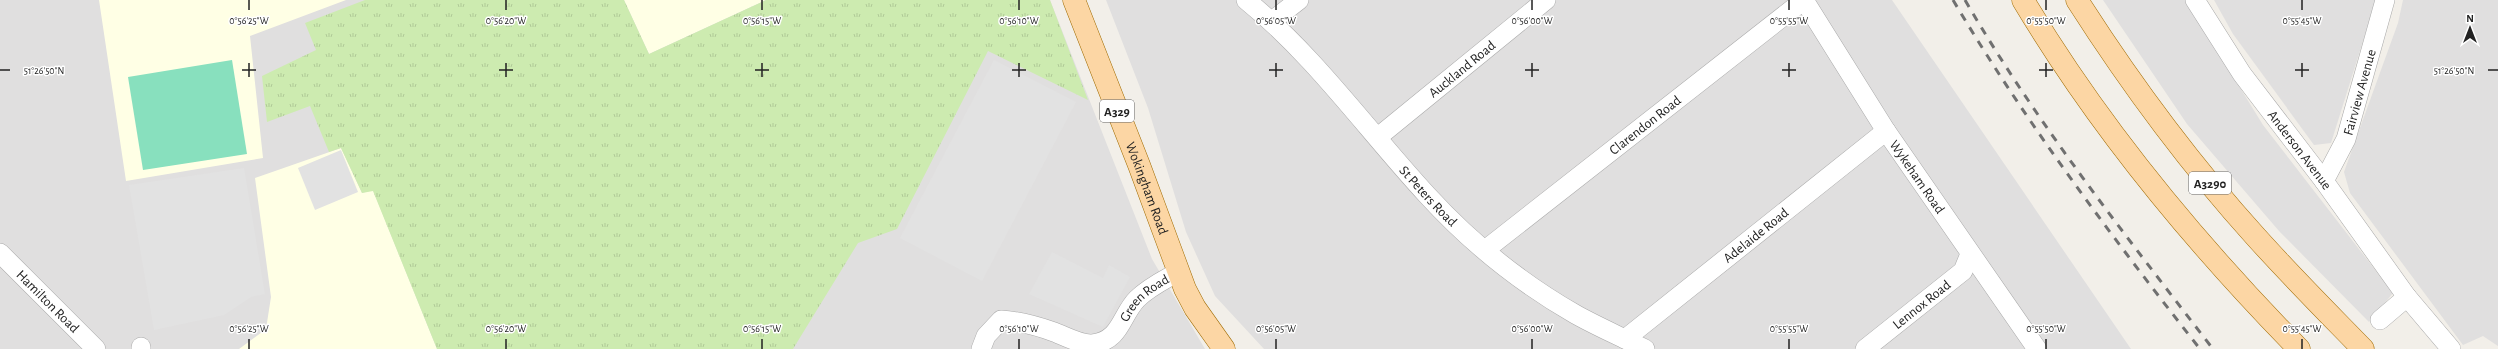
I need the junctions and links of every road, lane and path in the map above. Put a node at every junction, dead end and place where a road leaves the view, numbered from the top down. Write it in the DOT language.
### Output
graph roads {
  1 [pos="1074,0"];
  2 [pos="1246,0"];
  3 [pos="1299,0"];
  4 [pos="1546,0"];
  5 [pos="1804,0"];
  6 [pos="2023,0"];
  7 [pos="2077,0"];
  8 [pos="2194,0"];
  9 [pos="2385,0"];
  10 [pos="1272,21"];
  11 [pos="1886,131"];
  12 [pos="1378,137"];
  13 [pos="2324,181"];
  14 [pos="1485,250"];
  15 [pos="0,253"];
  16 [pos="1970,254"];
  17 [pos="1178,272"];
  18 [pos="2407,297"];
  19 [pos="2380,320"];
  20 [pos="1625,339"];
  21 [pos="96,349"];
  22 [pos="981,349"];
  23 [pos="1224,349"];
  24 [pos="1645,349"];
  25 [pos="1865,349"];
  26 [pos="2038,349"];
  27 [pos="2299,349"];
  28 [pos="2363,349"];
  29 [pos="2451,349"];
  1 -- 17 [label="main road, Wokingham Road / A329"];
  2 -- 10 [label="street, St Peters Road"];
  3 -- 10 [label="street"];
  4 -- 12 [label="street, Auckland Road"];
  5 -- 11 [label="street, Wykeham Road"];
  5 -- 14 [label="street, Clarendon Road"];
  6 -- 27 [label="main road"];
  7 -- 28 [label="main road, A3290"];
  8 -- 13 [label="street, Anderson Avenue"];
  9 -- 13 [label="street, Fairview Avenue"];
  10 -- 12 [label="street, St Peters Road"];
  11 -- 16 [label="street, Wykeham Road"];
  11 -- 20 [label="street, Adelaide Road"];
  12 -- 14 [label="street, St Peters Road"];
  13 -- 18 [label="street, Anderson Avenue"];
  14 -- 20 [label="street, St Peters Road"];
  15 -- 21 [label="street, Hamilton Road"];
  16 -- 25 [label="street, Lennox Road"];
  16 -- 26 [label="street, Wykeham Road"];
  17 -- 22 [label="street, Green Road"];
  17 -- 23 [label="main road, Wokingham Road / A329"];
  18 -- 19 [label="street"];
  18 -- 29 [label="street, Anderson Avenue"];
  20 -- 24 [label="street, St Peters Road"];
}
